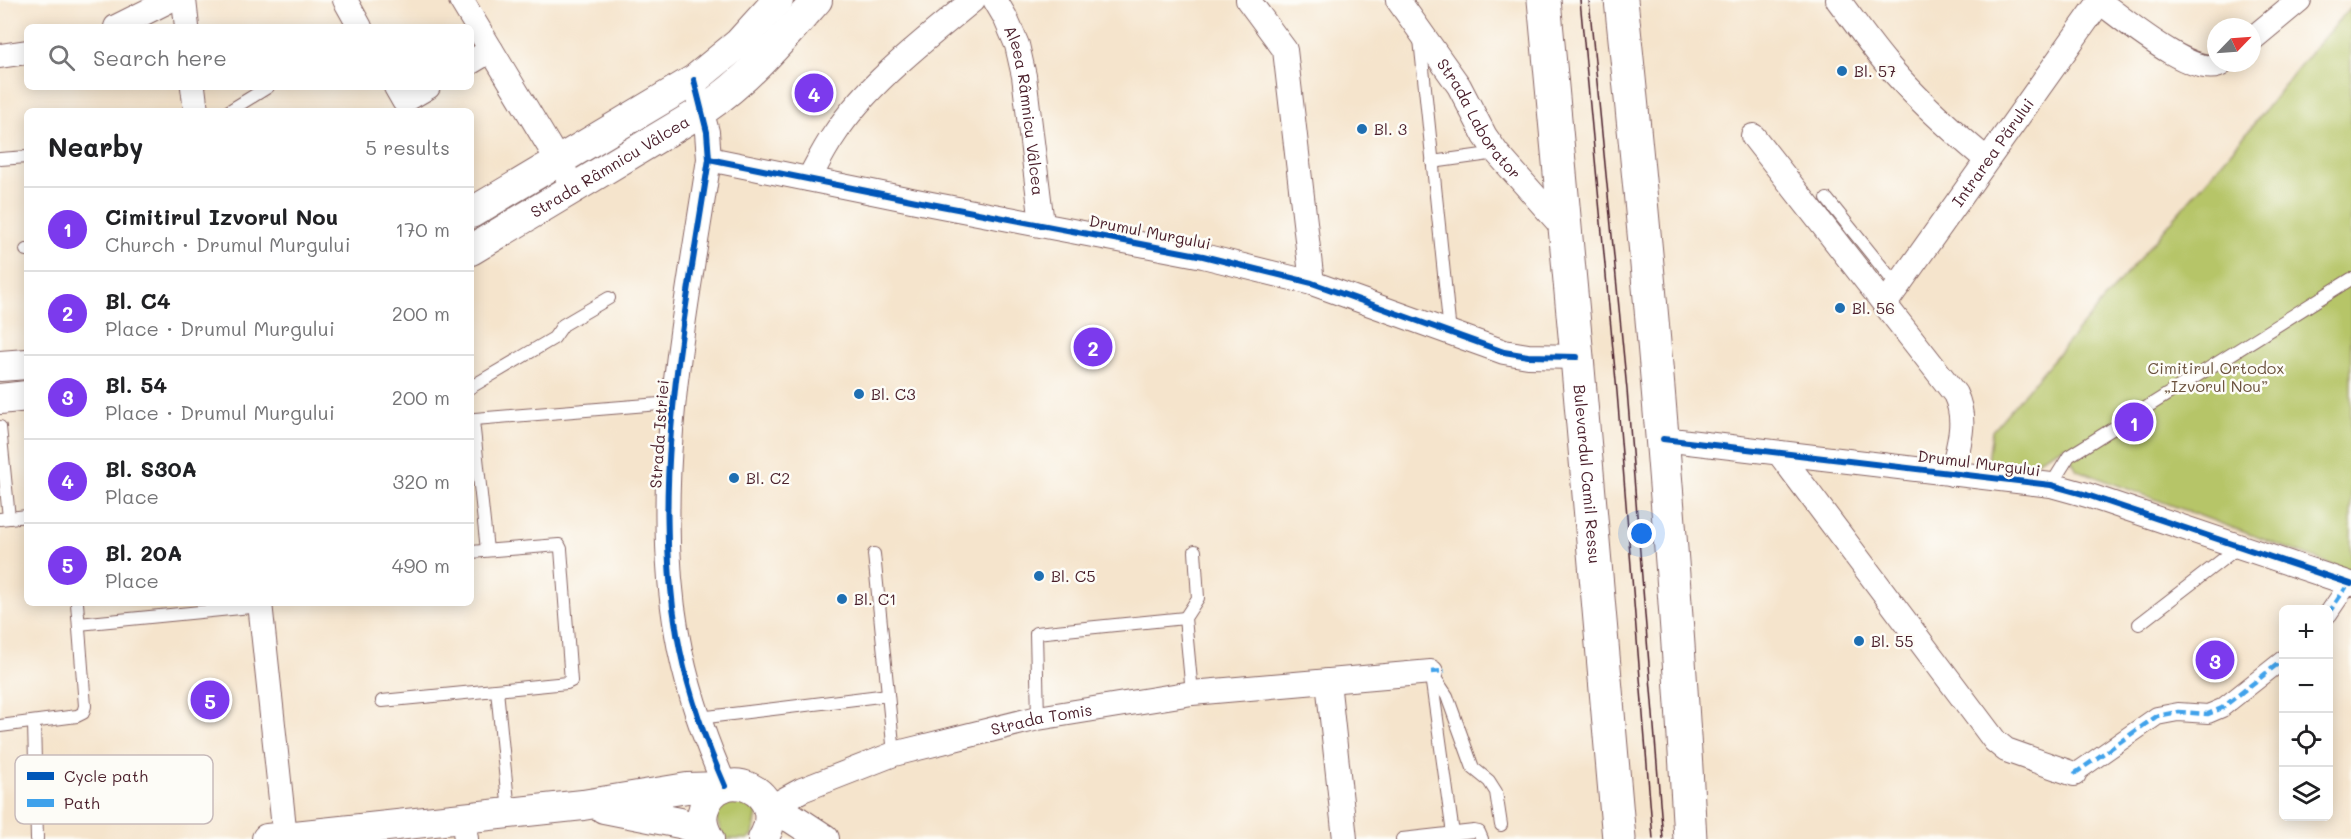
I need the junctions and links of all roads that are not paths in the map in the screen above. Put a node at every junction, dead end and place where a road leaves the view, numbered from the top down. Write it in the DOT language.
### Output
graph roads {
  1 [pos="170,0"];
  2 [pos="184,0"];
  3 [pos="345,0"];
  4 [pos="461,0"];
  5 [pos="778,0"];
  6 [pos="817,0"];
  7 [pos="973,0"];
  8 [pos="995,0"];
  9 [pos="1248,0"];
  10 [pos="1398,0"];
  11 [pos="1415,0"];
  12 [pos="1544,0"];
  13 [pos="1621,0"];
  14 [pos="1838,0"];
  15 [pos="2299,0"];
  16 [pos="2100,1"];
  17 [pos="145,6"];
  18 [pos="120,24"];
  19 [pos="187,24"];
  20 [pos="358,24"];
  21 [pos="470,24"];
  22 [pos="1419,29"];
  23 [pos="2261,32"];
  24 [pos="474,36"];
  25 [pos="24,52"];
  26 [pos="0,56"];
  27 [pos="481,56"];
  28 [pos="2207,67"];
  29 [pos="694,80"];
  30 [pos="193,90"];
  31 [pos="263,90"];
  32 [pos="422,90"];
  33 [pos="402,100"];
  34 [pos="196,108"];
  35 [pos="233,108"];
  36 [pos="702,111"];
  37 [pos="1753,136"];
  38 [pos="1497,153"];
  39 [pos="24,157"];
  40 [pos="0,159"];
  41 [pos="709,159"];
  42 [pos="1987,160"];
  43 [pos="558,162"];
  44 [pos="1432,162"];
  45 [pos="809,179"];
  46 [pos="575,189"];
  47 [pos="1827,199"];
  48 [pos="474,211"];
  49 [pos="1042,224"];
  50 [pos="1566,231"];
  51 [pos="474,248"];
  52 [pos="2351,279"];
  53 [pos="1312,283"];
  54 [pos="1892,296"];
  55 [pos="609,298"];
  56 [pos="1450,333"];
  57 [pos="1577,357"];
  58 [pos="24,364"];
  59 [pos="0,366"];
  60 [pos="474,385"];
  61 [pos="24,396"];
  62 [pos="0,399"];
  63 [pos="672,404"];
  64 [pos="474,420"];
  65 [pos="0,427"];
  66 [pos="1663,438"];
  67 [pos="474,449"];
  68 [pos="1779,453"];
  69 [pos="1952,474"];
  70 [pos="2051,485"];
  71 [pos="24,516"];
  72 [pos="5,518"];
  73 [pos="2241,546"];
  74 [pos="487,550"];
  75 [pos="1195,550"];
  76 [pos="474,552"];
  77 [pos="874,554"];
  78 [pos="2350,584"];
  79 [pos="76,606"];
  80 [pos="251,606"];
  81 [pos="261,606"];
  82 [pos="2333,607"];
  83 [pos="1185,618"];
  84 [pos="79,624"];
  85 [pos="2139,624"];
  86 [pos="2279,662"];
  87 [pos="1431,672"];
  88 [pos="1328,681"];
  89 [pos="497,690"];
  90 [pos="1192,693"];
  91 [pos="888,695"];
  92 [pos="382,701"];
  93 [pos="699,718"];
  94 [pos="1038,718"];
  95 [pos="34,723"];
  96 [pos="0,726"];
  97 [pos="894,754"];
  98 [pos="35,755"];
  99 [pos="2074,774"];
  100 [pos="724,786"];
  101 [pos="584,804"];
  102 [pos="769,808"];
  103 [pos="509,812"];
  104 [pos="37,824"];
  105 [pos="1501,825"];
  106 [pos="465,828"];
  107 [pos="1453,834"];
  108 [pos="707,835"];
  109 [pos="276,838"];
  110 [pos="38,839"];
  111 [pos="763,839"];
  112 [pos="824,839"];
  113 [pos="1345,839"];
  114 [pos="1402,839"];
  115 [pos="1482,839"];
  116 [pos="1619,839"];
  117 [pos="1690,839"];
  1 -- 17 [label="street"];
  2 -- 19 [label="street"];
  3 -- 20 [label="street"];
  4 -- 21 [label="street"];
  5 -- 29 [label="street, Strada Râmnicu Vâlcea"];
  6 -- 36 [label="street, Strada Râmnicu Vâlcea"];
  7 -- 45 [label="street"];
  8 -- 49 [label="street, Aleea Râmnicu Vâlcea"];
  9 -- 53 [label="street"];
  10 -- 22 [label="street, Strada Laborator"];
  11 -- 22 [label="street"];
  12 -- 50 [label="main road, Bulevardul Camil Ressu"];
  13 -- 66 [label="main road"];
  14 -- 42 [label="street"];
  15 -- 23 [label="street"];
  16 -- 28 [label="street"];
  16 -- 42 [label="street, Intrarea Părului"];
  17 -- 18 [label="street"];
  22 -- 38 [label="street, Strada Laborator"];
  22 -- 44 [label="lane"];
  24 -- 27 [label="street"];
  25 -- 26 [label="street"];
  27 -- 43 [label="street"];
  29 -- 36 [label="street, Strada Istriei"];
  29 -- 43 [label="street, Strada Râmnicu Vâlcea"];
  30 -- 34 [label="street"];
  31 -- 35 [label="lane"];
  32 -- 33 [label="street"];
  36 -- 41 [label="street, Strada Istriei"];
  36 -- 46 [label="street, Strada Râmnicu Vâlcea"];
  37 -- 54 [label="street"];
  38 -- 44 [label="lane"];
  38 -- 50 [label="street, Strada Laborator"];
  39 -- 40 [label="lane"];
  41 -- 45 [label="street, Drumul Murgului"];
  41 -- 63 [label="street, Strada Istriei"];
  42 -- 54 [label="street, Intrarea Părului"];
  43 -- 46 [label="street"];
  43 -- 48 [label="street, Strada Râmnicu Vâlcea"];
  44 -- 56 [label="lane"];
  45 -- 49 [label="street, Drumul Murgului"];
  46 -- 51 [label="street, Strada Râmnicu Vâlcea"];
  47 -- 54 [label="lane"];
  49 -- 53 [label="street, Drumul Murgului"];
  50 -- 57 [label="main road, Bulevardul Camil Ressu"];
  52 -- 70 [label="lane"];
  53 -- 56 [label="street, Drumul Murgului"];
  54 -- 69 [label="street"];
  55 -- 60 [label="lane"];
  56 -- 57 [label="street, Drumul Murgului"];
  57 -- 116 [label="main road, Bulevardul Camil Ressu"];
  58 -- 59 [label="street"];
  61 -- 62 [label="street"];
  63 -- 64 [label="lane"];
  63 -- 93 [label="street, Strada Istriei"];
  65 -- 72 [label="lane"];
  66 -- 68 [label="street, Drumul Murgului"];
  66 -- 117 [label="main road"];
  67 -- 74 [label="lane"];
  68 -- 69 [label="street, Drumul Murgului"];
  68 -- 99 [label="street"];
  69 -- 70 [label="street, Drumul Murgului"];
  70 -- 73 [label="street, Drumul Murgului"];
  71 -- 72 [label="lane"];
  73 -- 78 [label="street, Drumul Murgului"];
  73 -- 85 [label="lane"];
  74 -- 76 [label="lane"];
  74 -- 89 [label="lane"];
  75 -- 83 [label="lane"];
  77 -- 91 [label="lane"];
  78 -- 82 [label="street"];
  79 -- 84 [label="lane"];
  80 -- 84 [label="lane"];
  81 -- 109 [label="street"];
  83 -- 90 [label="lane"];
  83 -- 94 [label="lane"];
  84 -- 95 [label="lane"];
  86 -- 99 [label="street"];
  87 -- 88 [label="street, Strada Tomis"];
  87 -- 105 [label="lane"];
  87 -- 107 [label="lane"];
  88 -- 90 [label="street, Strada Tomis"];
  88 -- 113 [label="street"];
  89 -- 92 [label="lane"];
  89 -- 103 [label="lane"];
  90 -- 94 [label="street, Strada Tomis"];
  91 -- 93 [label="lane"];
  91 -- 97 [label="lane"];
  93 -- 100 [label="street, Strada Istriei"];
  94 -- 97 [label="street, Strada Tomis"];
  95 -- 96 [label="lane"];
  95 -- 98 [label="lane"];
  97 -- 102 [label="street, Strada Tomis"];
  100 -- 101 [label="street"];
  100 -- 102 [label="street"];
  100 -- 108 [label="street"];
  101 -- 103 [label="street"];
  101 -- 108 [label="street"];
  102 -- 111 [label="street"];
  102 -- 112 [label="street"];
  103 -- 106 [label="street"];
  104 -- 110 [label="lane"];
  106 -- 109 [label="street"];
  107 -- 114 [label="lane"];
  107 -- 115 [label="lane"];
}
